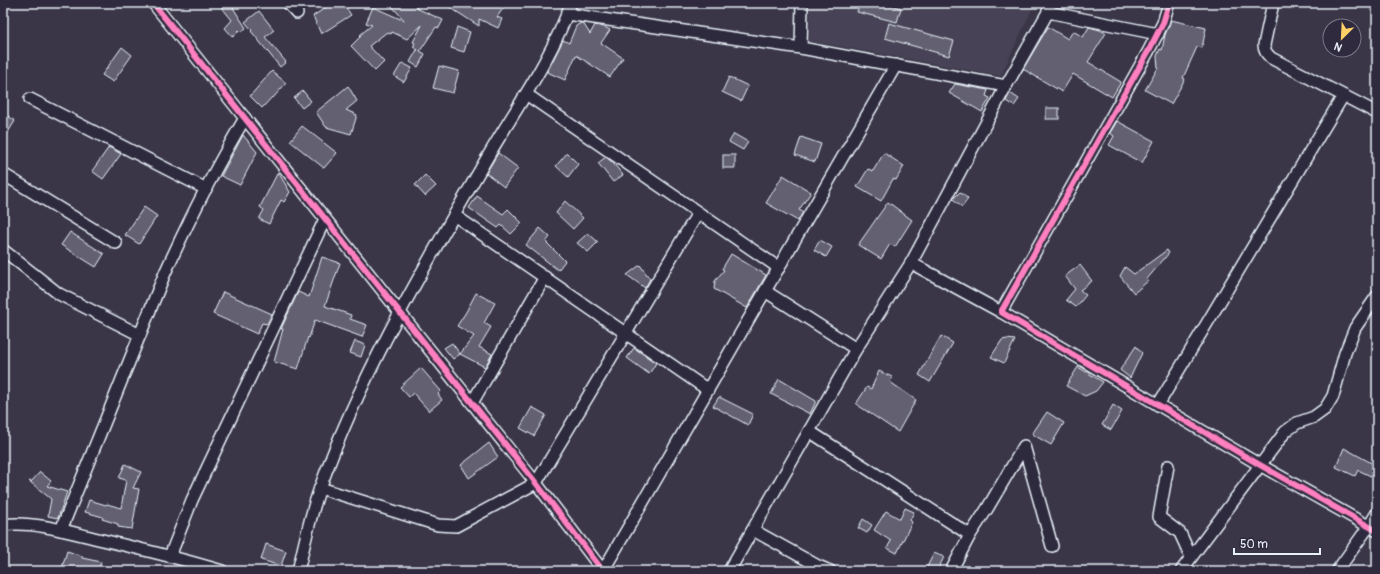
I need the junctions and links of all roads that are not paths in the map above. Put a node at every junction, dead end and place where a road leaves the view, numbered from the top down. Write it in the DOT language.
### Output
graph roads {
  1 [pos="153,3"];
  2 [pos="288,3"];
  3 [pos="802,3"];
  4 [pos="1169,3"];
  5 [pos="1273,3"];
  6 [pos="1049,7"];
  7 [pos="569,8"];
  8 [pos="297,13"];
  9 [pos="1158,34"];
  10 [pos="801,48"];
  11 [pos="896,65"];
  12 [pos="1006,86"];
  13 [pos="526,94"];
  14 [pos="1343,96"];
  15 [pos="30,99"];
  16 [pos="1377,113"];
  17 [pos="246,118"];
  18 [pos="3,174"];
  19 [pos="206,189"];
  20 [pos="698,213"];
  21 [pos="454,215"];
  22 [pos="325,218"];
  23 [pos="116,243"];
  24 [pos="3,250"];
  25 [pos="911,264"];
  26 [pos="778,268"];
  27 [pos="544,277"];
  28 [pos="765,291"];
  29 [pos="1377,296"];
  30 [pos="400,312"];
  31 [pos="1000,312"];
  32 [pos="626,334"];
  33 [pos="140,335"];
  34 [pos="856,349"];
  35 [pos="708,390"];
  36 [pos="472,403"];
  37 [pos="1158,405"];
  38 [pos="810,431"];
  39 [pos="1260,465"];
  40 [pos="1168,466"];
  41 [pos="536,483"];
  42 [pos="320,488"];
  43 [pos="1377,513"];
  44 [pos="3,525"];
  45 [pos="1373,528"];
  46 [pos="61,530"];
  47 [pos="753,530"];
  48 [pos="970,535"];
  49 [pos="1052,546"];
  50 [pos="170,556"];
  51 [pos="1191,557"];
  52 [pos="222,571"];
  53 [pos="298,571"];
  54 [pos="603,571"];
  55 [pos="729,571"];
  56 [pos="830,571"];
  57 [pos="951,571"];
  58 [pos="1181,571"];
  59 [pos="1337,571"];
  1 -- 17 [label="street"];
  2 -- 8 [label="street"];
  3 -- 10 [label="street"];
  4 -- 9 [label="street"];
  5 -- 14 [label="street"];
  6 -- 9 [label="street"];
  6 -- 12 [label="street"];
  7 -- 10 [label="street"];
  7 -- 13 [label="street"];
  9 -- 31 [label="street"];
  10 -- 11 [label="street"];
  11 -- 12 [label="street"];
  11 -- 26 [label="street"];
  12 -- 25 [label="street"];
  13 -- 20 [label="street"];
  13 -- 21 [label="street"];
  14 -- 16 [label="street"];
  14 -- 37 [label="street"];
  15 -- 19 [label="street"];
  17 -- 19 [label="street"];
  17 -- 22 [label="street"];
  18 -- 23 [label="street"];
  19 -- 33 [label="street"];
  20 -- 26 [label="street"];
  20 -- 32 [label="street"];
  21 -- 27 [label="street"];
  21 -- 30 [label="street"];
  22 -- 30 [label="street"];
  22 -- 50 [label="street"];
  24 -- 33 [label="street"];
  25 -- 31 [label="street"];
  25 -- 34 [label="street"];
  26 -- 28 [label="street"];
  27 -- 32 [label="street"];
  27 -- 36 [label="street"];
  28 -- 34 [label="street"];
  28 -- 35 [label="street"];
  29 -- 39 [label="street"];
  30 -- 36 [label="street"];
  30 -- 42 [label="street"];
  31 -- 37 [label="street"];
  32 -- 35 [label="street"];
  32 -- 41 [label="street"];
  33 -- 46 [label="street"];
  34 -- 38 [label="street"];
  35 -- 54 [label="street"];
  36 -- 41 [label="street"];
  37 -- 39 [label="street"];
  38 -- 47 [label="street"];
  38 -- 48 [label="street"];
  39 -- 45 [label="street"];
  39 -- 51 [label="street"];
  40 -- 51 [label="street"];
  41 -- 42 [label="street"];
  41 -- 54 [label="street"];
  42 -- 53 [label="street"];
  43 -- 45 [label="street"];
  44 -- 46 [label="street"];
  45 -- 59 [label="street"];
  46 -- 50 [label="street"];
  47 -- 55 [label="street"];
  47 -- 56 [label="street"];
  48 -- 49 [label="street"];
  48 -- 57 [label="street"];
  50 -- 52 [label="street"];
  51 -- 58 [label="street"];
}
